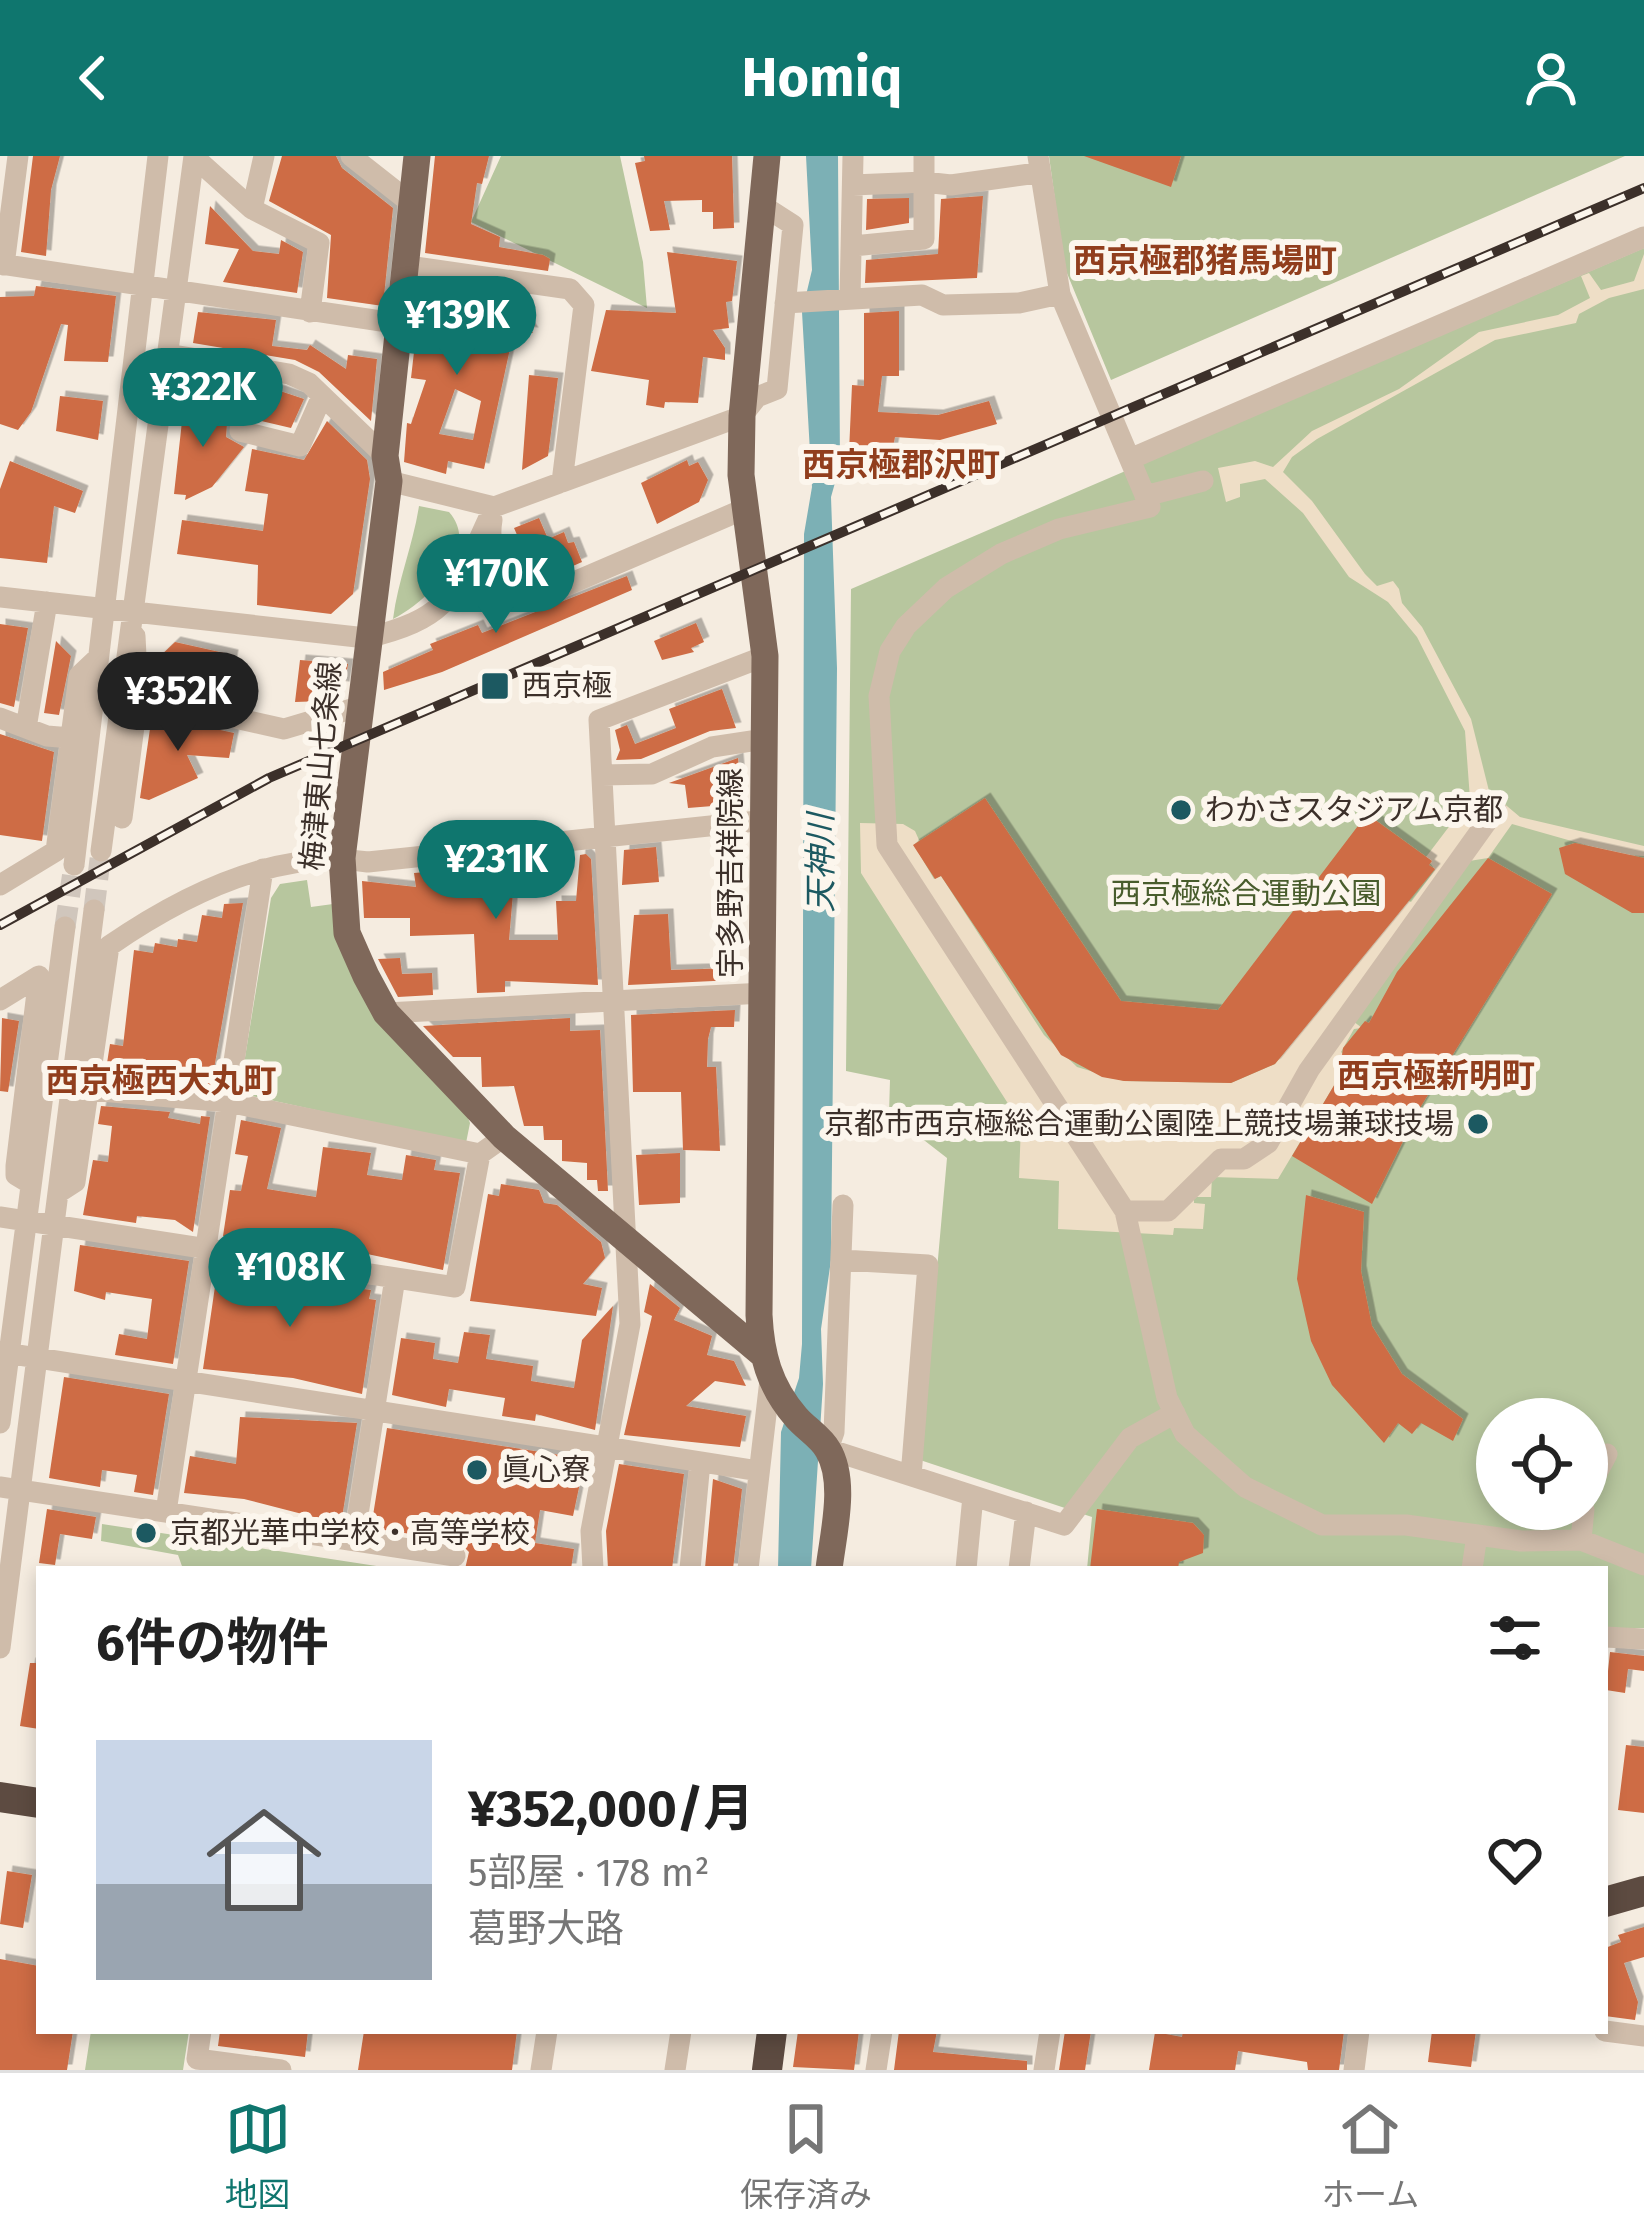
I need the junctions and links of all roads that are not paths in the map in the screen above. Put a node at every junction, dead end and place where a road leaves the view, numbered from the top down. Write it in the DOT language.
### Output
graph roads {
  1 [pos="18,156"];
  2 [pos="158,156"];
  3 [pos="194,156"];
  4 [pos="264,156"];
  5 [pos="351,156"];
  6 [pos="417,156"];
  7 [pos="767,156"];
  8 [pos="853,156"];
  9 [pos="924,156"];
  10 [pos="1037,164"];
  11 [pos="924,182"];
  12 [pos="853,185"];
  13 [pos="412,204"];
  14 [pos="765,207"];
  15 [pos="252,209"];
  16 [pos="1644,237"];
  17 [pos="853,246"];
  18 [pos="2,265"];
  19 [pos="407,266"];
  20 [pos="142,282"];
  21 [pos="176,292"];
  22 [pos="1060,294"];
  23 [pos="848,298"];
  24 [pos="792,303"];
  25 [pos="310,312"];
  26 [pos="401,324"];
  27 [pos="167,354"];
  28 [pos="249,367"];
  29 [pos="322,396"];
  30 [pos="742,416"];
  31 [pos="1130,459"];
  32 [pos="387,469"];
  33 [pos="1203,481"];
  34 [pos="562,482"];
  35 [pos="1145,496"];
  36 [pos="494,507"];
  37 [pos="744,509"];
  38 [pos="0,597"];
  39 [pos="47,602"];
  40 [pos="104,608"];
  41 [pos="131,611"];
  42 [pos="366,638"];
  43 [pos="765,656"];
  44 [pos="98,659"];
  45 [pos="138,696"];
  46 [pos="358,707"];
  47 [pos="0,718"];
  48 [pos="26,728"];
  49 [pos="71,738"];
  50 [pos="765,739"];
  51 [pos="602,775"];
  52 [pos="1496,809"];
  53 [pos="122,818"];
  54 [pos="766,820"];
  55 [pos="606,837"];
  56 [pos="101,851"];
  57 [pos="342,857"];
  58 [pos="74,865"];
  59 [pos="263,868"];
  60 [pos="0,886"];
  61 [pos="94,910"];
  62 [pos="65,926"];
  63 [pos="764,993"];
  64 [pos="0,1000"];
  65 [pos="614,1001"];
  66 [pos="386,1013"];
  67 [pos="89,1090"];
  68 [pos="228,1102"];
  69 [pos="504,1137"];
  70 [pos="480,1154"];
  71 [pos="31,1184"];
  72 [pos="58,1192"];
  73 [pos="843,1205"];
  74 [pos="1125,1211"];
  75 [pos="0,1217"];
  76 [pos="26,1222"];
  77 [pos="54,1226"];
  78 [pos="622,1239"];
  79 [pos="206,1249"];
  80 [pos="842,1260"];
  81 [pos="395,1278"];
  82 [pos="4,1353"];
  83 [pos="37,1358"];
  84 [pos="766,1367"];
  85 [pos="186,1381"];
  86 [pos="374,1411"];
  87 [pos="1174,1413"];
  88 [pos="0,1424"];
  89 [pos="609,1447"];
  90 [pos="828,1449"];
  91 [pos="700,1462"];
  92 [pos="759,1471"];
  93 [pos="911,1475"];
  94 [pos="10,1488"];
  95 [pos="974,1496"];
  96 [pos="166,1512"];
  97 [pos="1026,1512"];
  98 [pos="1582,1530"];
  99 [pos="1477,1534"];
  100 [pos="353,1540"];
  101 [pos="1581,1540"];
  102 [pos="454,1556"];
  103 [pos="1644,1565"];
  104 [pos="593,1566"];
  105 [pos="690,1566"];
  106 [pos="748,1566"];
  107 [pos="829,1566"];
  108 [pos="966,1566"];
  109 [pos="1019,1566"];
  110 [pos="1472,1566"];
  111 [pos="1608,1637"];
  112 [pos="1644,1639"];
  113 [pos="0,1648"];
  114 [pos="0,1797"];
  115 [pos="36,1803"];
  116 [pos="1644,1891"];
  117 [pos="1608,1901"];
  118 [pos="1608,2031"];
  119 [pos="200,2034"];
  120 [pos="547,2034"];
  121 [pos="681,2034"];
  122 [pos="772,2034"];
  123 [pos="882,2034"];
  124 [pos="1050,2034"];
  125 [pos="1360,2034"];
  126 [pos="1644,2036"];
  127 [pos="196,2064"];
  128 [pos="281,2070"];
  129 [pos="541,2070"];
  130 [pos="676,2070"];
  131 [pos="767,2070"];
  132 [pos="876,2070"];
  133 [pos="1044,2070"];
  134 [pos="1354,2070"];
  1 -- 18 [label="street"];
  2 -- 20 [label="street"];
  3 -- 15 [label="street"];
  3 -- 21 [label="street"];
  4 -- 15 [label="street"];
  5 -- 13 [label="street"];
  6 -- 13 [label="main road, 梅津東山七条線"];
  7 -- 14 [label="main road, 宇多野吉祥院線"];
  8 -- 12 [label="street"];
  9 -- 11 [label="street"];
  10 -- 11 [label="street"];
  10 -- 22 [label="street"];
  11 -- 12 [label="street"];
  11 -- 17 [label="street"];
  12 -- 17 [label="street"];
  13 -- 19 [label="main road, 梅津東山七条線"];
  14 -- 24 [label="street"];
  14 -- 30 [label="main road, 宇多野吉祥院線"];
  15 -- 25 [label="street"];
  16 -- 31 [label="street"];
  17 -- 23 [label="street"];
  18 -- 20 [label="street"];
  19 -- 26 [label="main road, 梅津東山七条線"];
  19 -- 34 [label="street"];
  20 -- 21 [label="street"];
  20 -- 40 [label="street"];
  21 -- 25 [label="street"];
  21 -- 27 [label="street"];
  22 -- 23 [label="street"];
  22 -- 31 [label="street"];
  23 -- 24 [label="street"];
  24 -- 30 [label="street"];
  25 -- 26 [label="street"];
  26 -- 32 [label="main road, 梅津東山七条線"];
  27 -- 28 [label="street"];
  27 -- 41 [label="street"];
  28 -- 29 [label="street"];
  28 -- 29 [label="street"];
  29 -- 32 [label="street"];
  30 -- 34 [label="street"];
  30 -- 37 [label="main road, 宇多野吉祥院線"];
  31 -- 35 [label="street"];
  32 -- 36 [label="street"];
  32 -- 42 [label="main road, 梅津東山七条線"];
  33 -- 35 [label="street"];
  34 -- 36 [label="street"];
  35 -- 74 [label="street"];
  36 -- 37 [label="street"];
  36 -- 42 [label="street"];
  37 -- 43 [label="main road, 宇多野吉祥院線"];
  38 -- 39 [label="street"];
  39 -- 40 [label="street"];
  39 -- 48 [label="street"];
  40 -- 41 [label="street"];
  40 -- 44 [label="street"];
  41 -- 42 [label="street"];
  41 -- 45 [label="street"];
  41 -- 56 [label="street"];
  42 -- 46 [label="main road, 梅津東山七条線"];
  43 -- 50 [label="main road, 宇多野吉祥院線"];
  43 -- 51 [label="street"];
  44 -- 49 [label="street"];
  44 -- 58 [label="street"];
  45 -- 46 [label="street"];
  45 -- 53 [label="street"];
  46 -- 57 [label="main road, 梅津東山七条線"];
  47 -- 48 [label="street"];
  48 -- 49 [label="street"];
  49 -- 60 [label="street"];
  50 -- 51 [label="street"];
  50 -- 54 [label="main road, 宇多野吉祥院線"];
  51 -- 55 [label="street"];
  52 -- 74 [label="street"];
  54 -- 55 [label="street"];
  54 -- 63 [label="main road, 宇多野吉祥院線"];
  55 -- 57 [label="street"];
  55 -- 65 [label="street"];
  57 -- 59 [label="street"];
  57 -- 66 [label="main road, 梅津東山七条線"];
  59 -- 67 [label="street"];
  59 -- 68 [label="street"];
  61 -- 72 [label="street"];
  62 -- 71 [label="street"];
  63 -- 65 [label="street"];
  63 -- 84 [label="main road, 宇多野吉祥院線"];
  64 -- 71 [label="street"];
  65 -- 66 [label="street"];
  65 -- 78 [label="street"];
  66 -- 69 [label="main road, 梅津東山七条線"];
  67 -- 68 [label="street"];
  67 -- 72 [label="street"];
  68 -- 70 [label="street"];
  68 -- 79 [label="street"];
  69 -- 70 [label="street"];
  69 -- 78 [label="main road, 梅津東山七条線"];
  70 -- 81 [label="street"];
  71 -- 76 [label="street"];
  72 -- 77 [label="street"];
  73 -- 80 [label="street"];
  74 -- 87 [label="street"];
  75 -- 76 [label="street"];
  76 -- 77 [label="street"];
  76 -- 82 [label="street"];
  77 -- 79 [label="street"];
  77 -- 83 [label="street"];
  78 -- 84 [label="main road, 梅津東山七条線"];
  78 -- 89 [label="street"];
  79 -- 81 [label="street"];
  79 -- 85 [label="street"];
  80 -- 90 [label="street"];
  80 -- 93 [label="street"];
  81 -- 86 [label="street"];
  82 -- 83 [label="street"];
  82 -- 88 [label="street"];
  83 -- 85 [label="street"];
  83 -- 94 [label="street"];
  84 -- 90 [label="main road"];
  84 -- 92 [label="street"];
  85 -- 86 [label="street"];
  85 -- 96 [label="street"];
  86 -- 89 [label="street"];
  86 -- 100 [label="street"];
  87 -- 97 [label="street"];
  87 -- 99 [label="street"];
  89 -- 91 [label="street"];
  89 -- 104 [label="street"];
  90 -- 93 [label="street"];
  90 -- 107 [label="main road"];
  91 -- 92 [label="street"];
  91 -- 105 [label="street"];
  92 -- 106 [label="street"];
  93 -- 95 [label="street"];
  94 -- 96 [label="street"];
  94 -- 113 [label="street"];
  95 -- 97 [label="street"];
  95 -- 108 [label="street"];
  96 -- 100 [label="street"];
  97 -- 109 [label="street"];
  98 -- 101 [label="street"];
  99 -- 101 [label="street"];
  99 -- 110 [label="street"];
  100 -- 102 [label="street"];
  101 -- 103 [label="street"];
  111 -- 112 [label="street"];
  114 -- 115 [label="highway"];
  116 -- 117 [label="highway"];
  118 -- 126 [label="street"];
  119 -- 127 [label="street"];
  120 -- 129 [label="street"];
  121 -- 130 [label="street"];
  122 -- 131 [label="highway"];
  123 -- 132 [label="street"];
  124 -- 133 [label="street"];
  125 -- 134 [label="street"];
  127 -- 128 [label="street"];
}
